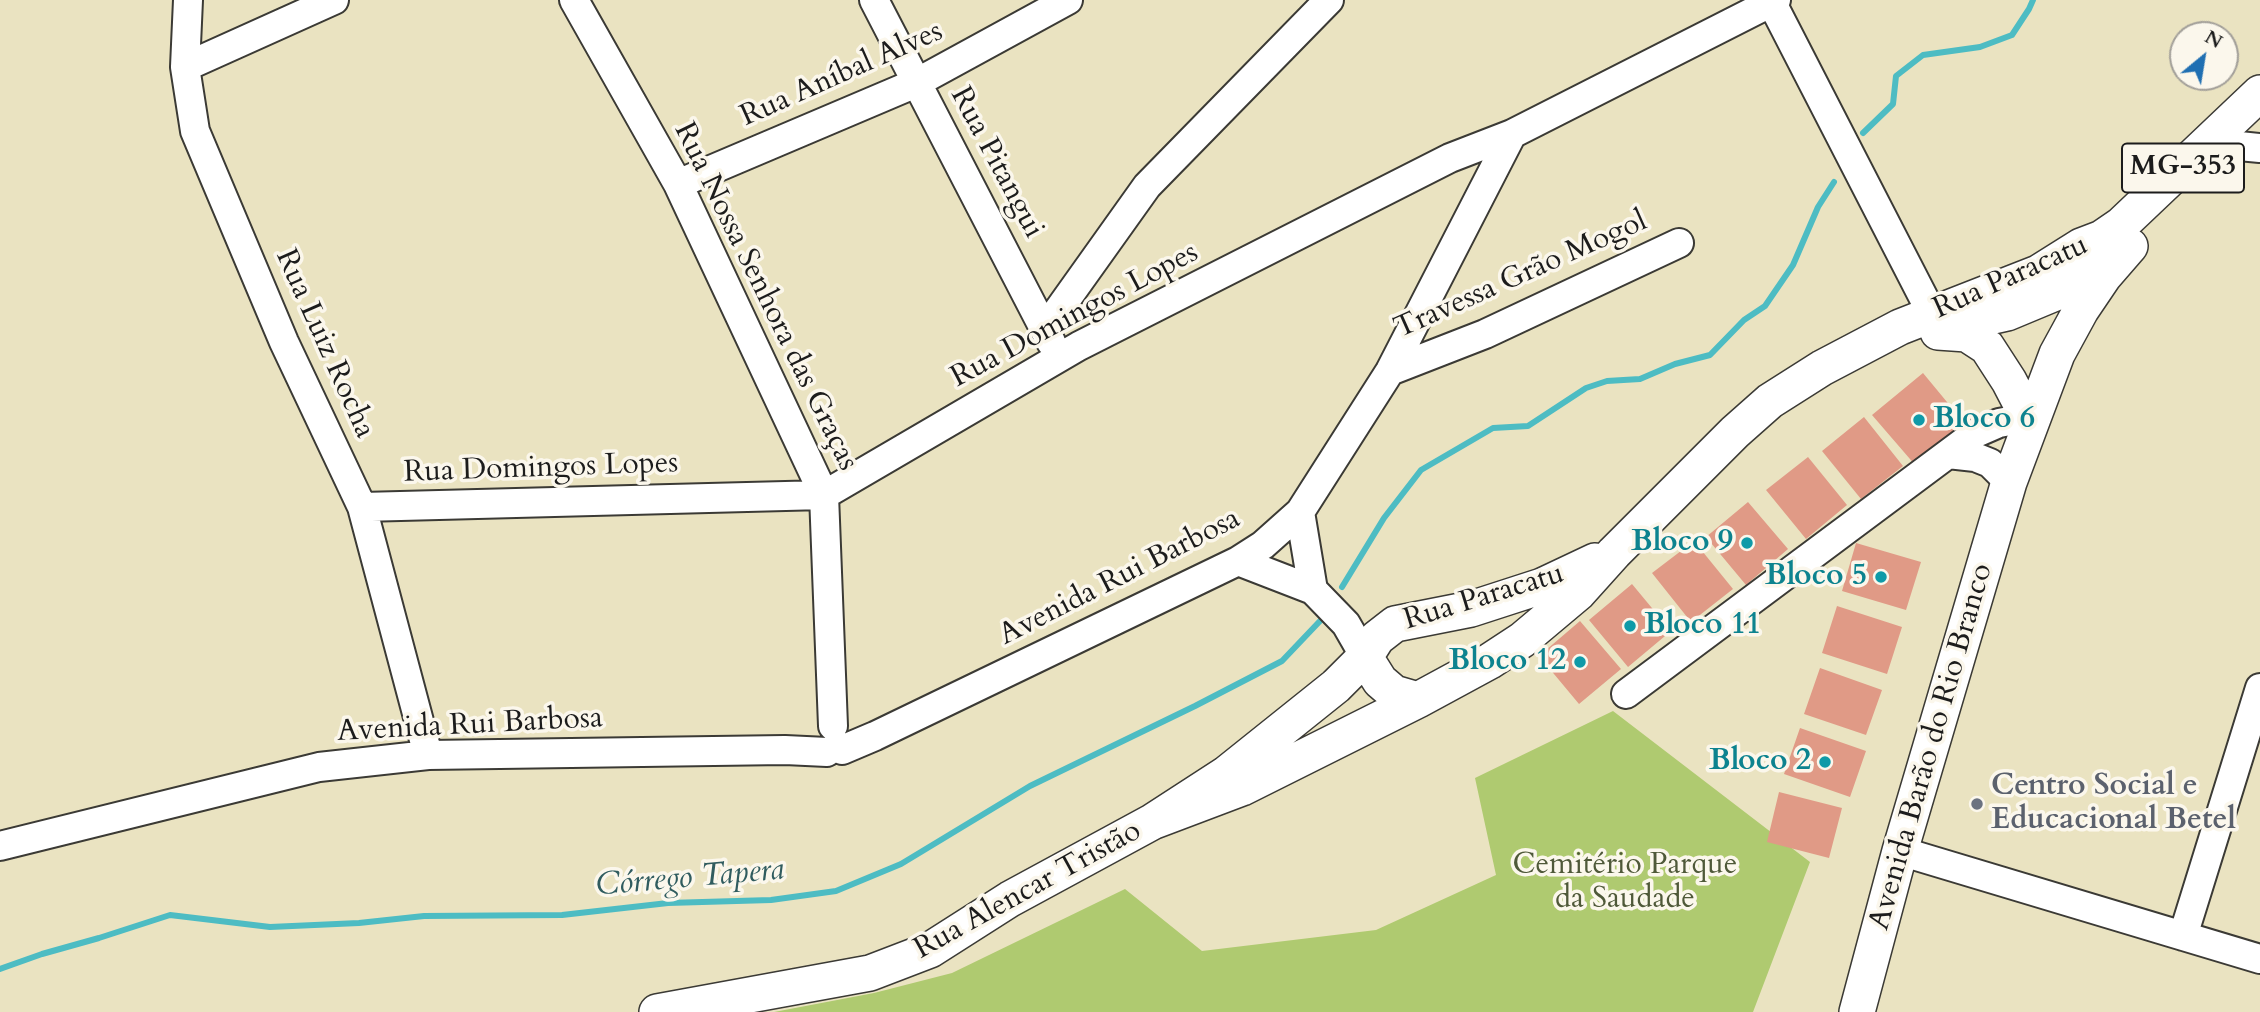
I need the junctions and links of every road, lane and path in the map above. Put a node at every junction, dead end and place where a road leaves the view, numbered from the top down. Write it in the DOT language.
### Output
graph roads {
  1 [pos="188,0"];
  2 [pos="334,0"];
  3 [pos="574,0"];
  4 [pos="874,0"];
  5 [pos="1068,0"];
  6 [pos="1329,0"];
  7 [pos="1774,1"];
  8 [pos="185,67"];
  9 [pos="916,83"];
  10 [pos="2260,93"];
  11 [pos="1512,134"];
  12 [pos="2253,140"];
  13 [pos="1450,158"];
  14 [pos="678,184"];
  15 [pos="1486,185"];
  16 [pos="2116,242"];
  17 [pos="1679,243"];
  18 [pos="2055,293"];
  19 [pos="1930,322"];
  20 [pos="1045,329"];
  21 [pos="1058,358"];
  22 [pos="1390,371"];
  23 [pos="2021,413"];
  24 [pos="1948,454"];
  25 [pos="2009,482"];
  26 [pos="824,495"];
  27 [pos="362,507"];
  28 [pos="1300,512"];
  29 [pos="1614,552"];
  30 [pos="1238,561"];
  31 [pos="1313,590"];
  32 [pos="1471,609"];
  33 [pos="1346,624"];
  34 [pos="1395,624"];
  35 [pos="1365,657"];
  36 [pos="1490,661"];
  37 [pos="2260,688"];
  38 [pos="1626,694"];
  39 [pos="1418,700"];
  40 [pos="833,738"];
  41 [pos="428,755"];
  42 [pos="1152,822"];
  43 [pos="0,846"];
  44 [pos="1900,851"];
  45 [pos="2183,936"];
  46 [pos="2260,959"];
  47 [pos="657,1012"];
  48 [pos="1857,1012"];
  1 -- 8 [label="street, Rua Luiz Rocha"];
  2 -- 8 [label="street"];
  3 -- 14 [label="street, Rua Nossa Senhora das Graças"];
  4 -- 9 [label="street, Rua Pitangui"];
  5 -- 9 [label="street, Rua Aníbal Alves"];
  6 -- 20 [label="street"];
  7 -- 11 [label="street, Rua Domingos Lopes"];
  7 -- 19 [label="street"];
  8 -- 27 [label="street, Rua Luiz Rocha"];
  9 -- 14 [label="street, Rua Aníbal Alves"];
  9 -- 20 [label="street, Rua Pitangui"];
  10 -- 16 [label="main road, Rua Paracatu / MG-353"];
  11 -- 13 [label="street, Rua Domingos Lopes"];
  11 -- 15 [label="street, Avenida Rui Barbosa"];
  12 -- 16 [label="main road, Rua Paracatu / MG-353"];
  13 -- 15 [label="street"];
  13 -- 21 [label="street, Rua Domingos Lopes"];
  14 -- 26 [label="street, Rua Nossa Senhora das Graças"];
  15 -- 22 [label="street, Avenida Rui Barbosa"];
  16 -- 18 [label="main road, MG-353"];
  16 -- 19 [label="main road, Rua Paracatu / MG-353"];
  16 -- 25 [label="main road, Avenida Barão do Rio Branco"];
  17 -- 22 [label="street, Travessa Grão Mogol"];
  18 -- 19 [label="main road, Rua Paracatu / MG-353"];
  18 -- 23 [label="main road, Avenida Barão do Rio Branco"];
  19 -- 23 [label="main road"];
  19 -- 29 [label="main road, Rua Paracatu / MG-353"];
  20 -- 21 [label="street, Rua Pitangui"];
  21 -- 26 [label="street, Rua Domingos Lopes"];
  22 -- 28 [label="street, Avenida Rui Barbosa"];
  23 -- 24 [label="street"];
  23 -- 25 [label="main road, Avenida Barão do Rio Branco"];
  24 -- 25 [label="street"];
  24 -- 38 [label="street"];
  25 -- 44 [label="main road, Avenida Barão do Rio Branco"];
  26 -- 27 [label="street, Rua Domingos Lopes"];
  26 -- 40 [label="street, Rua Nossa Senhora das Graças"];
  27 -- 41 [label="street, Rua Luiz Rocha"];
  28 -- 30 [label="street, Avenida Rui Barbosa"];
  28 -- 31 [label="street"];
  29 -- 32 [label="main road, Rua Paracatu / MG-353"];
  29 -- 36 [label="main road, Rua Paracatu / MG-353"];
  30 -- 31 [label="street"];
  30 -- 40 [label="street, Avenida Rui Barbosa"];
  31 -- 33 [label="street"];
  32 -- 34 [label="main road, Rua Paracatu / MG-353"];
  32 -- 36 [label="main road"];
  33 -- 34 [label="street"];
  33 -- 35 [label="street"];
  34 -- 35 [label="main road, Rua Paracatu / MG-353"];
  35 -- 39 [label="main road"];
  35 -- 42 [label="main road, Rua Alencar Tristão / MG-353"];
  36 -- 39 [label="main road, Rua Paracatu / MG-353"];
  37 -- 45 [label="street"];
  39 -- 42 [label="main road, Rua Alencar Tristão / MG-353"];
  40 -- 41 [label="street, Avenida Rui Barbosa"];
  41 -- 43 [label="street, Avenida Rui Barbosa"];
  42 -- 47 [label="main road, Rua Alencar Tristão / MG-353"];
  44 -- 45 [label="street"];
  44 -- 48 [label="main road, Avenida Barão do Rio Branco"];
  45 -- 46 [label="street"];
}
